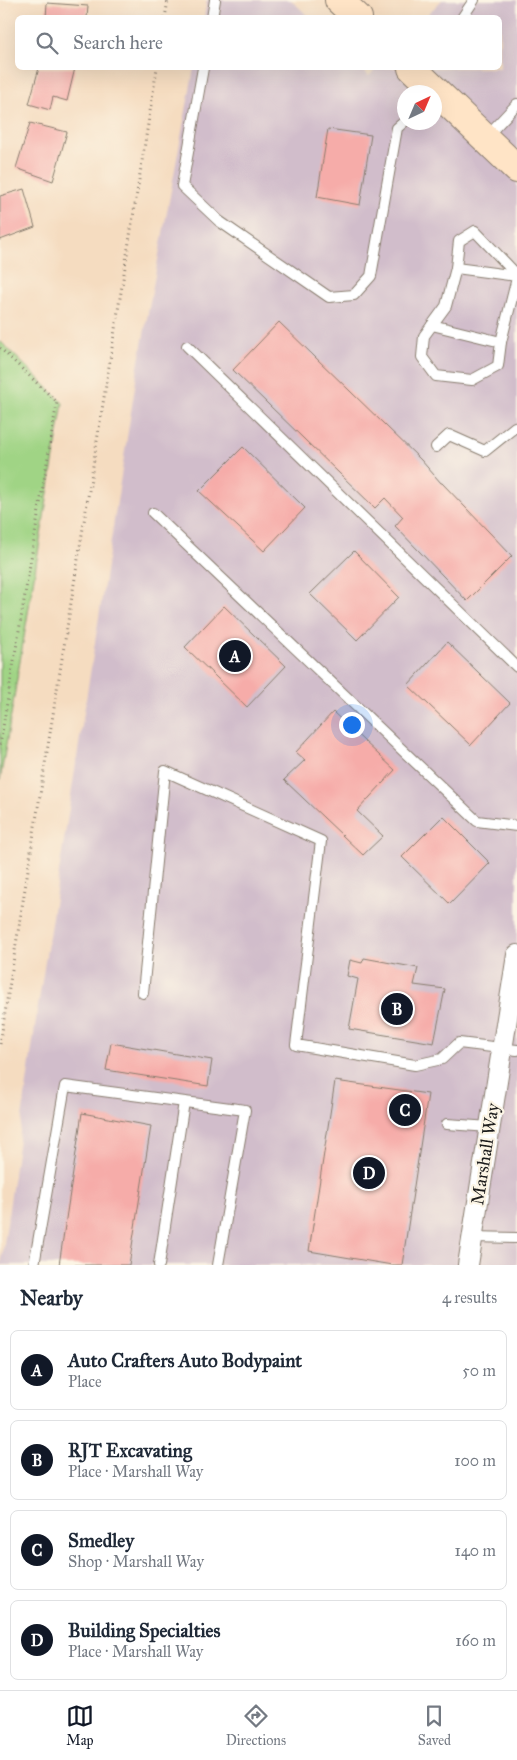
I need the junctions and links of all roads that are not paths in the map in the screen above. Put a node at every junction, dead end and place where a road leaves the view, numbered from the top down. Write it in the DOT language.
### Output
graph roads {
  1 [pos="215,0"];
  2 [pos="339,0"];
  3 [pos="474,0"];
  4 [pos="212,15"];
  5 [pos="355,15"];
  6 [pos="464,15"];
  7 [pos="203,70"];
  8 [pos="427,81"];
  9 [pos="517,104"];
  10 [pos="397,128"];
  11 [pos="485,138"];
  12 [pos="517,169"];
  13 [pos="456,268"];
  14 [pos="517,276"];
  15 [pos="432,325"];
  16 [pos="501,342"];
  17 [pos="187,346"];
  18 [pos="517,428"];
  19 [pos="436,447"];
  20 [pos="153,513"];
  21 [pos="517,667"];
  22 [pos="517,826"];
  23 [pos="517,955"];
  24 [pos="515,977"];
  25 [pos="143,993"];
  26 [pos="510,1049"];
  27 [pos="184,1102"];
  28 [pos="447,1124"];
  29 [pos="490,1127"];
  30 [pos="472,1237"];
  31 [pos="517,1238"];
  32 [pos="34,1265"];
  33 [pos="159,1265"];
  34 [pos="218,1265"];
  35 [pos="468,1265"];
  1 -- 4 [label="lane"];
  2 -- 5 [label="main road"];
  3 -- 6 [label="lane"];
  7 -- 10 [label="lane"];
  8 -- 11 [label="main road"];
  9 -- 11 [label="lane"];
  11 -- 12 [label="main road"];
  13 -- 14 [label="lane"];
  13 -- 14 [label="lane"];
  13 -- 15 [label="lane"];
  14 -- 16 [label="lane"];
  15 -- 16 [label="lane"];
  15 -- 16 [label="lane"];
  17 -- 21 [label="lane"];
  18 -- 19 [label="lane"];
  20 -- 22 [label="lane"];
  23 -- 24 [label="street, Marshall Way"];
  24 -- 26 [label="street, Marshall Way"];
  25 -- 26 [label="lane"];
  26 -- 29 [label="street, Marshall Way"];
  27 -- 32 [label="lane"];
  27 -- 33 [label="lane"];
  27 -- 34 [label="lane"];
  28 -- 29 [label="lane"];
  29 -- 30 [label="street, Marshall Way"];
  30 -- 31 [label="lane"];
  30 -- 35 [label="street, Marshall Way"];
}
